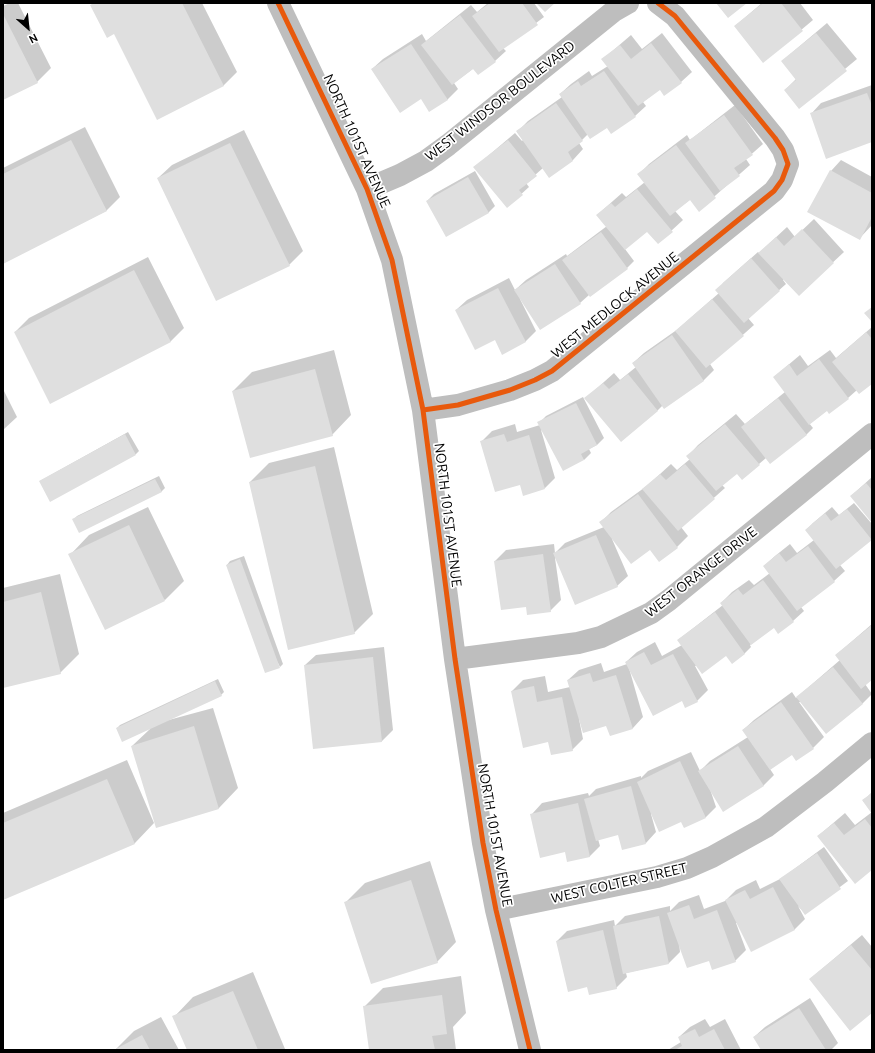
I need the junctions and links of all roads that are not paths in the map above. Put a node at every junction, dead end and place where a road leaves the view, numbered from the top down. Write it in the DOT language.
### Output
graph roads {
  1 [pos="278,3"];
  2 [pos="628,3"];
  3 [pos="658,3"];
  4 [pos="367,189"];
  5 [pos="423,410"];
  6 [pos="872,434"];
  7 [pos="455,659"];
  8 [pos="872,743"];
  9 [pos="496,910"];
  10 [pos="530,1050"];
  1 -- 4 [label="street, NORTH 101ST AVENUE"];
  2 -- 4 [label="street, WEST WINDSOR BOULEVARD"];
  3 -- 5 [label="street, WEST MEDLOCK AVENUE"];
  4 -- 5 [label="street, NORTH 101ST AVENUE"];
  5 -- 7 [label="street, NORTH 101ST AVENUE"];
  6 -- 7 [label="street, WEST ORANGE DRIVE"];
  7 -- 9 [label="street, NORTH 101ST AVENUE"];
  8 -- 9 [label="street, WEST COLTER STREET"];
  9 -- 10 [label="street, NORTH 101ST AVENUE"];
}
